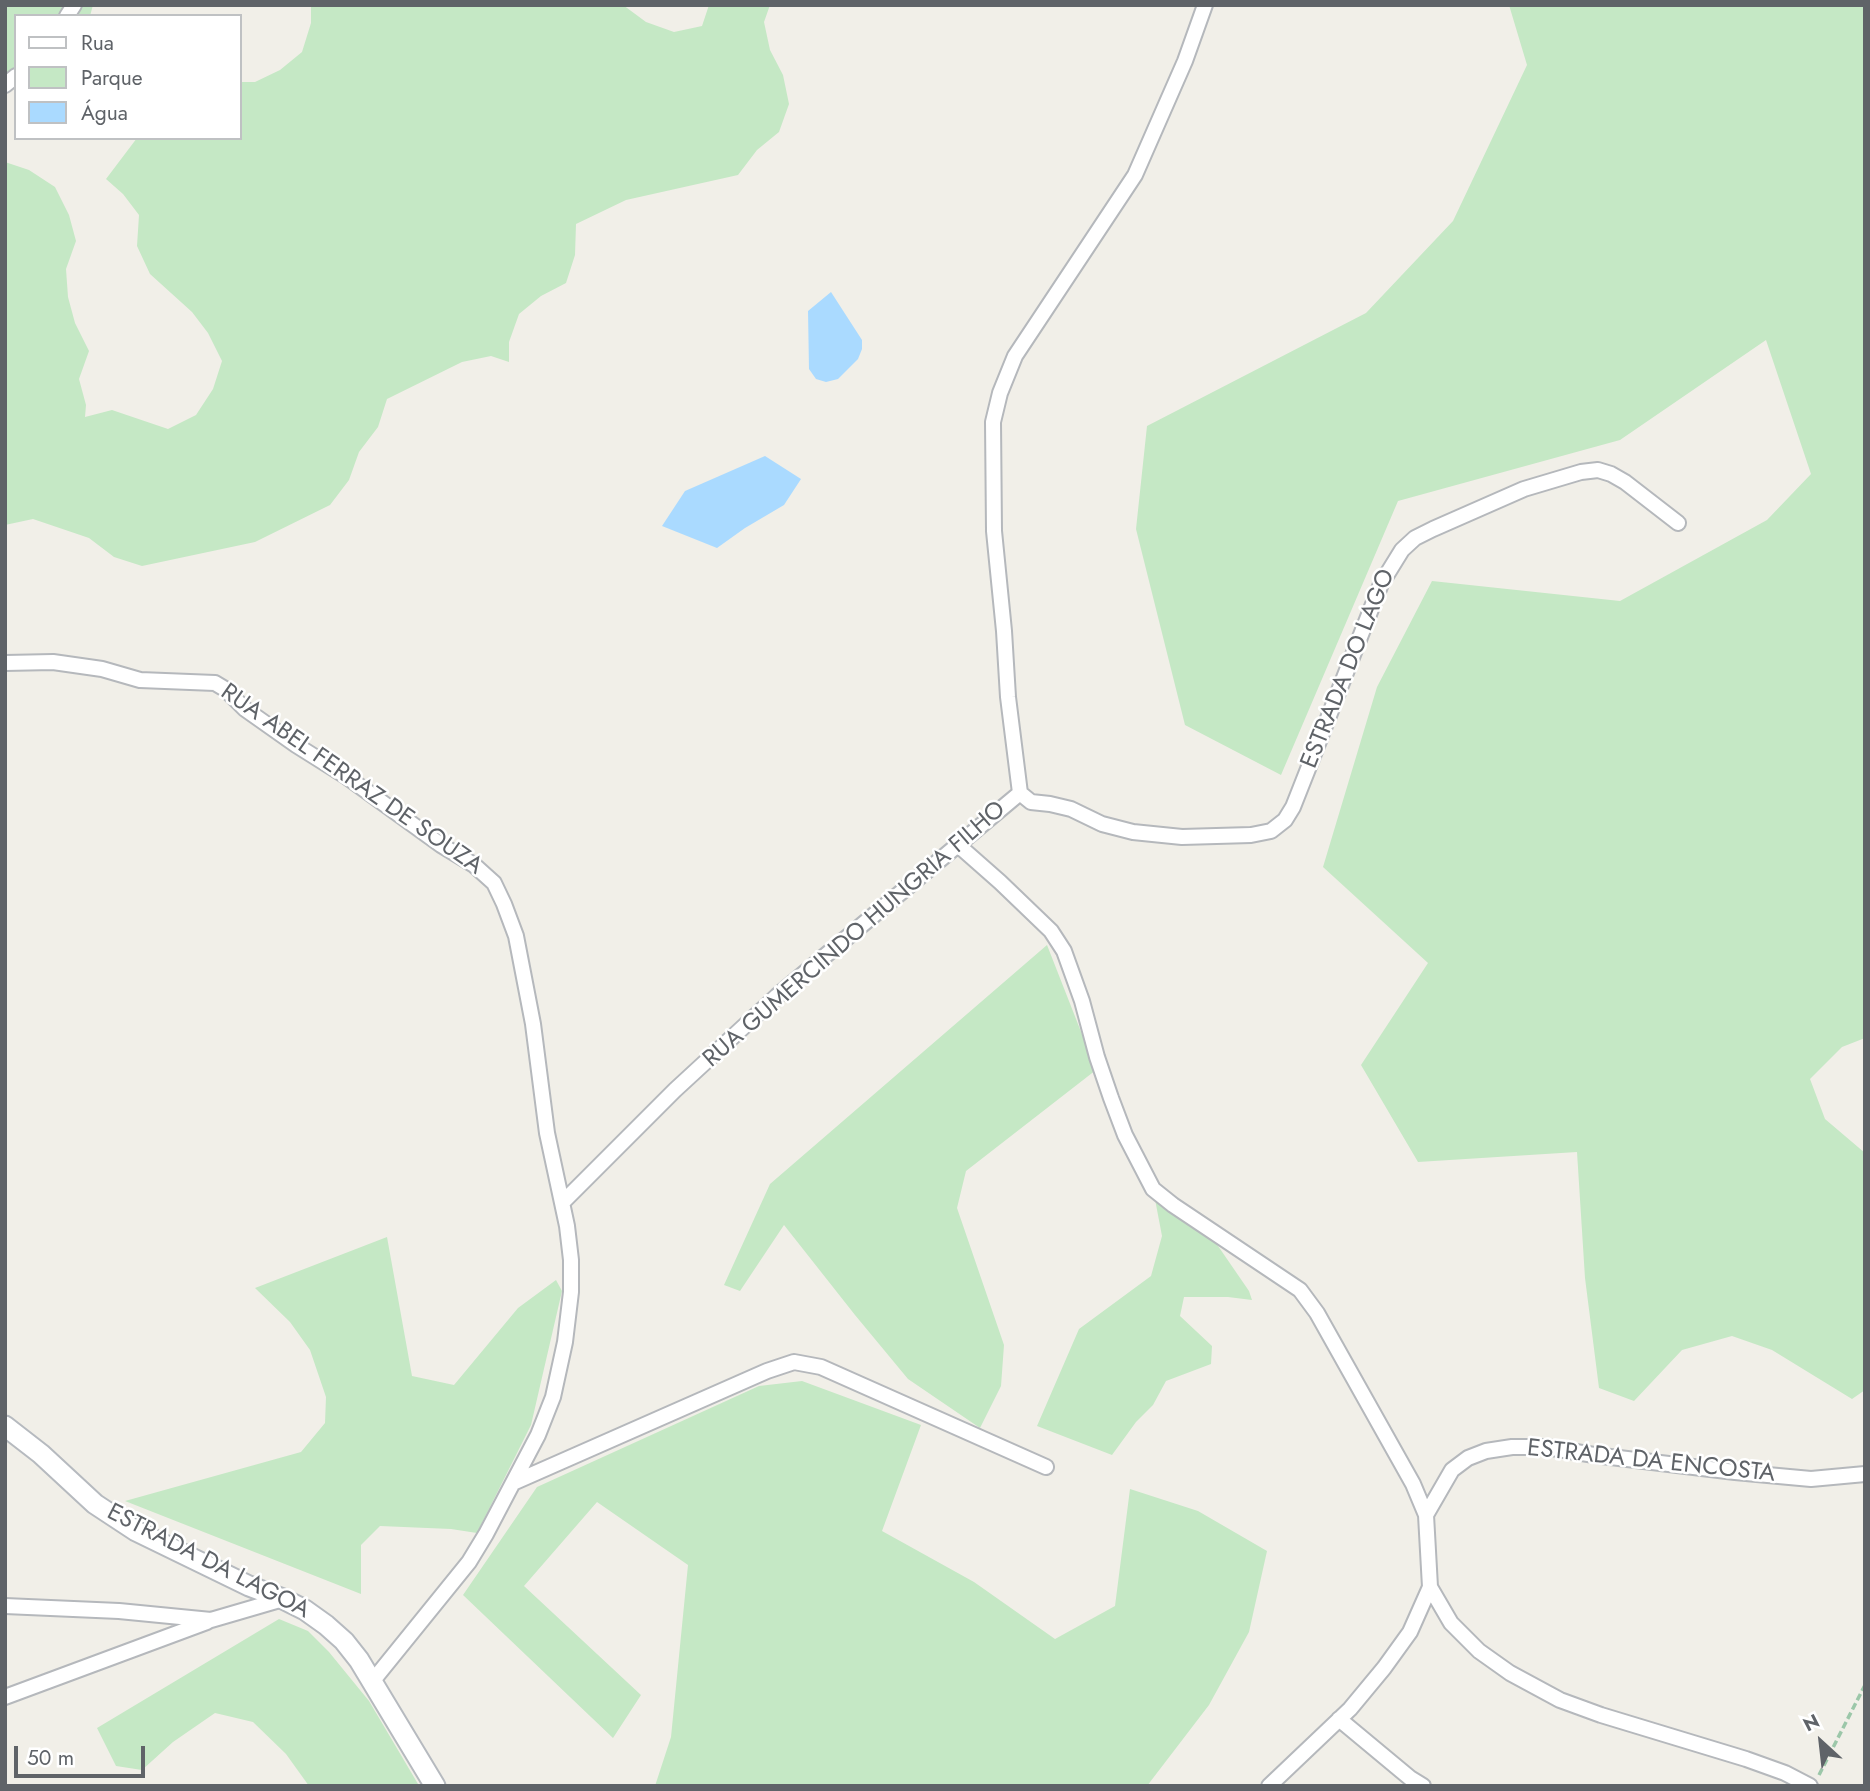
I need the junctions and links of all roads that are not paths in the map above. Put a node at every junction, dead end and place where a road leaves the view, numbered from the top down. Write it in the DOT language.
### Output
graph roads {
  1 [pos="1205,5"];
  2 [pos="1678,523"];
  3 [pos="5,663"];
  4 [pos="1020,793"];
  5 [pos="958,845"];
  6 [pos="562,1203"];
  7 [pos="5,1426"];
  8 [pos="1046,1467"];
  9 [pos="1865,1475"];
  10 [pos="515,1482"];
  11 [pos="1426,1515"];
  12 [pos="1430,1587"];
  13 [pos="283,1599"];
  14 [pos="5,1606"];
  15 [pos="211,1620"];
  16 [pos="371,1683"];
  17 [pos="5,1697"];
  18 [pos="1339,1719"];
  19 [pos="435,1786"];
  20 [pos="1269,1786"];
  21 [pos="1423,1786"];
  22 [pos="1812,1786"];
  1 -- 4 [label="street, RUA GUMERCINDO HUNGRIA FILHO"];
  2 -- 4 [label="street, ESTRADA DO LAGO"];
  3 -- 6 [label="street, RUA ABEL FERRAZ DE SOUZA"];
  4 -- 5 [label="street, RUA GUMERCINDO HUNGRIA FILHO"];
  5 -- 6 [label="street, RUA GUMERCINDO HUNGRIA FILHO"];
  5 -- 11 [label="street"];
  6 -- 10 [label="street"];
  7 -- 13 [label="street, ESTRADA DA LAGOA"];
  8 -- 10 [label="street"];
  9 -- 11 [label="street, ESTRADA DA ENCOSTA"];
  10 -- 16 [label="street"];
  11 -- 12 [label="street"];
  12 -- 18 [label="street"];
  12 -- 22 [label="street"];
  13 -- 15 [label="street"];
  13 -- 16 [label="street, ESTRADA DA LAGOA"];
  14 -- 15 [label="street"];
  15 -- 17 [label="street"];
  16 -- 19 [label="street, ESTRADA DA LAGOA"];
  18 -- 20 [label="street"];
  18 -- 21 [label="street"];
}
